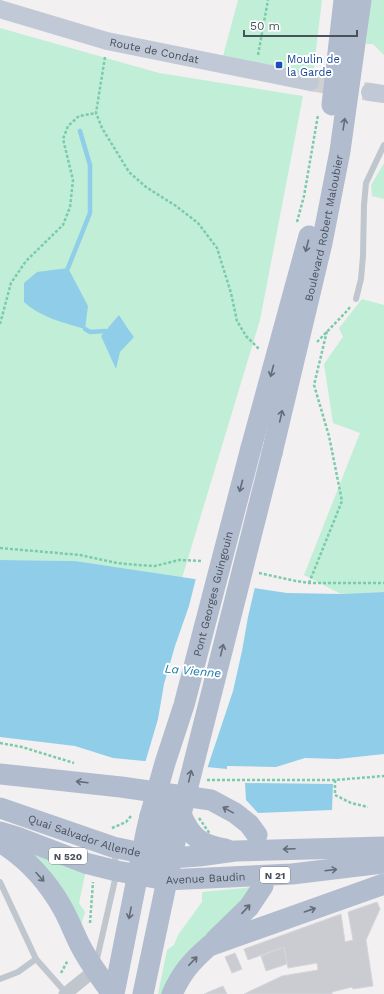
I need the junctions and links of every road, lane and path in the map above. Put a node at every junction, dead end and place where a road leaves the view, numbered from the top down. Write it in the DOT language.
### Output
graph roads {
  1 [pos="268,0"];
  2 [pos="344,0"];
  3 [pos="362,0"];
  4 [pos="7,7"];
  5 [pos="107,41"];
  6 [pos="255,71"];
  7 [pos="310,82"];
  8 [pos="319,110"];
  9 [pos="96,113"];
  10 [pos="384,145"];
  11 [pos="296,226"];
  12 [pos="356,299"];
  13 [pos="0,324"];
  14 [pos="327,331"];
  15 [pos="264,352"];
  16 [pos="251,448"];
  17 [pos="272,454"];
  18 [pos="0,548"];
  19 [pos="210,561"];
  20 [pos="252,571"];
  21 [pos="309,583"];
  22 [pos="384,583"];
  23 [pos="0,743"];
  24 [pos="80,765"];
  25 [pos="0,774"];
  26 [pos="384,776"];
  27 [pos="206,780"];
  28 [pos="335,780"];
  29 [pos="0,808"];
  30 [pos="368,808"];
  31 [pos="166,819"];
  32 [pos="0,832"];
  33 [pos="257,835"];
  34 [pos="111,838"];
  35 [pos="0,842"];
  36 [pos="384,847"];
  37 [pos="236,851"];
  38 [pos="157,856"];
  39 [pos="384,863"];
  40 [pos="117,871"];
  41 [pos="138,875"];
  42 [pos="93,880"];
  43 [pos="166,880"];
  44 [pos="0,882"];
  45 [pos="384,884"];
  46 [pos="263,886"];
  47 [pos="92,903"];
  48 [pos="209,946"];
  49 [pos="36,959"];
  50 [pos="95,970"];
  51 [pos="0,979"];
  52 [pos="66,993"];
  53 [pos="102,994"];
  54 [pos="113,994"];
  55 [pos="143,994"];
  56 [pos="172,994"];
  1 -- 6 [label="path"];
  2 -- 16 [label="main road, Boulevard Robert Maloubier, one-way"];
  17 -- 3 [label="main road, Boulevard Robert Maloubier, one-way"];
  4 -- 5 [label="main road, Route de Condat"];
  5 -- 6 [label="main road, Route de Condat"];
  5 -- 9 [label="path"];
  6 -- 7 [label="main road, Route de Condat"];
  8 -- 11 [label="path"];
  9 -- 13 [label="path"];
  9 -- 15 [label="path"];
  10 -- 12 [label="lane"];
  14 -- 21 [label="path"];
  16 -- 31 [label="main road, Pont Georges Guingouin, one-way, bridge"];
  31 -- 17 [label="main road, Pont Georges Guingouin, one-way, bridge"];
  18 -- 19 [label="path"];
  20 -- 21 [label="path"];
  21 -- 22 [label="path"];
  23 -- 24 [label="path"];
  33 -- 25 [label="main road, one-way"];
  26 -- 28 [label="path"];
  27 -- 28 [label="path"];
  28 -- 30 [label="path"];
  29 -- 34 [label="main road, Quai Salvador Allende / N 520"];
  31 -- 34 [label="path"];
  31 -- 37 [label="main road"];
  31 -- 38 [label="main road, Pont Georges Guingouin"];
  31 -- 38 [label="main road, Pont Georges Guingouin"];
  32 -- 40 [label="main road, Quai Salvador Allende / N 520"];
  34 -- 38 [label="main road, Quai Salvador Allende / N 520"];
  34 -- 40 [label="lane"];
  35 -- 50 [label="main road, one-way"];
  36 -- 37 [label="main road, one-way"];
  37 -- 38 [label="main road"];
  38 -- 41 [label="main road"];
  38 -- 43 [label="main road"];
  43 -- 39 [label="main road, Avenue Baudin / N 21, one-way"];
  40 -- 41 [label="main road, Quai Salvador Allende / N 520"];
  40 -- 50 [label="lane"];
  41 -- 43 [label="main road, Quai Salvador Allende / N 520"];
  41 -- 54 [label="main road, one-way"];
  42 -- 47 [label="path"];
  43 -- 55 [label="main road, Avenue Baudin"];
  44 -- 49 [label="lane"];
  48 -- 45 [label="main road, one-way"];
  48 -- 46 [label="main road, one-way"];
  56 -- 48 [label="main road, one-way"];
  49 -- 51 [label="lane"];
  49 -- 52 [label="lane"];
  50 -- 52 [label="street"];
  50 -- 53 [label="main road"];
  50 -- 54 [label="main road"];
}
